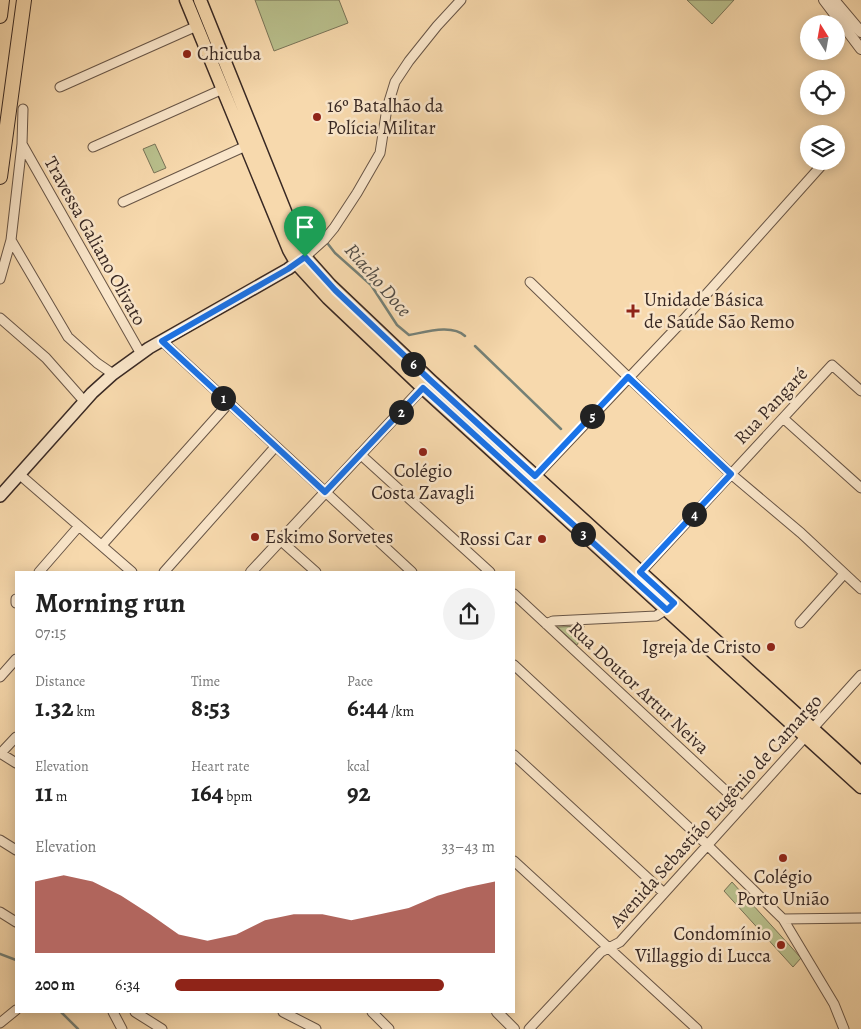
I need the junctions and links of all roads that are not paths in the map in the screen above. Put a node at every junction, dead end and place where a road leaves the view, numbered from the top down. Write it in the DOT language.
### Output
graph roads {
  1 [pos="2,0"];
  2 [pos="24,0"];
  3 [pos="186,0"];
  4 [pos="200,0"];
  5 [pos="461,0"];
  6 [pos="824,0"];
  7 [pos="834,0"];
  8 [pos="0,16"];
  9 [pos="197,26"];
  10 [pos="861,32"];
  11 [pos="861,49"];
  12 [pos="60,87"];
  13 [pos="222,89"];
  14 [pos="24,109"];
  15 [pos="22,144"];
  16 [pos="246,146"];
  17 [pos="93,147"];
  18 [pos="817,170"];
  19 [pos="0,177"];
  20 [pos="123,202"];
  21 [pos="11,240"];
  22 [pos="301,260"];
  23 [pos="0,279"];
  24 [pos="530,282"];
  25 [pos="0,318"];
  26 [pos="162,341"];
  27 [pos="141,354"];
  28 [pos="113,374"];
  29 [pos="628,377"];
  30 [pos="427,384"];
  31 [pos="861,391"];
  32 [pos="84,401"];
  33 [pos="229,404"];
  34 [pos="783,418"];
  35 [pos="276,446"];
  36 [pos="360,454"];
  37 [pos="19,474"];
  38 [pos="731,474"];
  39 [pos="532,480"];
  40 [pos="861,488"];
  41 [pos="1,492"];
  42 [pos="325,492"];
  43 [pos="79,526"];
  44 [pos="280,540"];
  45 [pos="102,545"];
  46 [pos="40,571"];
  47 [pos="131,571"];
  48 [pos="165,571"];
  49 [pos="252,571"];
  50 [pos="315,571"];
  51 [pos="411,571"];
  52 [pos="489,571"];
  53 [pos="844,574"];
  54 [pos="637,576"];
  55 [pos="861,589"];
  56 [pos="515,595"];
  57 [pos="670,607"];
  58 [pos="800,623"];
  59 [pos="546,624"];
  60 [pos="15,660"];
  61 [pos="515,666"];
  62 [pos="861,675"];
  63 [pos="0,677"];
  64 [pos="809,733"];
  65 [pos="15,738"];
  66 [pos="0,754"];
  67 [pos="515,756"];
  68 [pos="15,762"];
  69 [pos="861,773"];
  70 [pos="861,787"];
  71 [pos="742,806"];
  72 [pos="0,840"];
  73 [pos="707,844"];
  74 [pos="15,849"];
  75 [pos="515,863"];
  76 [pos="664,893"];
  77 [pos="0,912"];
  78 [pos="861,918"];
  79 [pos="783,919"];
  80 [pos="15,921"];
  81 [pos="609,948"];
  82 [pos="15,1011"];
  83 [pos="114,1013"];
  84 [pos="137,1013"];
  85 [pos="285,1013"];
  86 [pos="373,1013"];
  87 [pos="497,1013"];
  88 [pos="0,1023"];
  89 [pos="122,1029"];
  90 [pos="162,1029"];
  91 [pos="316,1029"];
  92 [pos="389,1029"];
  93 [pos="514,1029"];
  94 [pos="529,1029"];
  95 [pos="697,1029"];
  96 [pos="844,1029"];
  1 -- 8 [label="highway"];
  2 -- 19 [label="highway"];
  3 -- 9 [label="main road"];
  4 -- 22 [label="main road"];
  5 -- 22 [label="street"];
  6 -- 11 [label="street"];
  7 -- 10 [label="street"];
  9 -- 12 [label="street"];
  9 -- 13 [label="main road"];
  13 -- 16 [label="main road"];
  13 -- 17 [label="street"];
  14 -- 15 [label="street"];
  15 -- 21 [label="street"];
  15 -- 27 [label="street, Travessa Galiano Olivato"];
  16 -- 20 [label="street"];
  16 -- 22 [label="main road"];
  18 -- 29 [label="street"];
  21 -- 23 [label="street"];
  21 -- 28 [label="street"];
  22 -- 26 [label="main road"];
  22 -- 30 [label="main road"];
  24 -- 29 [label="street"];
  25 -- 32 [label="street"];
  26 -- 27 [label="main road"];
  26 -- 33 [label="street"];
  27 -- 28 [label="main road"];
  28 -- 32 [label="main road"];
  29 -- 38 [label="street"];
  29 -- 39 [label="street"];
  30 -- 36 [label="street"];
  30 -- 39 [label="main road"];
  31 -- 34 [label="street, Rua Pangaré"];
  32 -- 37 [label="main road"];
  33 -- 35 [label="street"];
  33 -- 45 [label="street"];
  34 -- 38 [label="street, Rua Pangaré"];
  34 -- 40 [label="street"];
  35 -- 42 [label="street"];
  35 -- 48 [label="street"];
  36 -- 42 [label="street"];
  36 -- 52 [label="street"];
  37 -- 41 [label="main road"];
  37 -- 43 [label="street"];
  38 -- 53 [label="street"];
  38 -- 54 [label="street, Rua Pangaré"];
  39 -- 54 [label="main road"];
  42 -- 44 [label="street"];
  42 -- 51 [label="street"];
  43 -- 45 [label="street"];
  43 -- 46 [label="street"];
  44 -- 49 [label="street"];
  44 -- 50 [label="street"];
  45 -- 47 [label="street"];
  53 -- 55 [label="street"];
  53 -- 58 [label="street"];
  54 -- 57 [label="main road"];
  56 -- 59 [label="street, Rua Doutor Artur Neiva"];
  57 -- 59 [label="street"];
  57 -- 64 [label="main road"];
  59 -- 71 [label="street, Rua Doutor Artur Neiva"];
  60 -- 63 [label="street"];
  61 -- 73 [label="street"];
  62 -- 64 [label="street, Avenida Sebastião Eugênio de Camargo"];
  64 -- 69 [label="main road"];
  64 -- 70 [label="main road"];
  64 -- 71 [label="street, Avenida Sebastião Eugênio de Camargo"];
  65 -- 66 [label="street"];
  66 -- 68 [label="street"];
  67 -- 76 [label="street"];
  71 -- 73 [label="street, Avenida Sebastião Eugênio de Camargo"];
  72 -- 74 [label="street"];
  73 -- 76 [label="street, Avenida Sebastião Eugênio de Camargo"];
  73 -- 79 [label="street"];
  75 -- 81 [label="street"];
  76 -- 81 [label="street, Avenida Sebastião Eugênio de Camargo"];
  77 -- 80 [label="street"];
  78 -- 79 [label="street"];
  79 -- 96 [label="street"];
  81 -- 94 [label="street, Avenida Sebastião Eugênio de Camargo"];
  81 -- 95 [label="street"];
  82 -- 88 [label="street"];
  83 -- 89 [label="street"];
  84 -- 90 [label="street"];
  85 -- 91 [label="street"];
  86 -- 92 [label="street"];
  87 -- 93 [label="street"];
}
